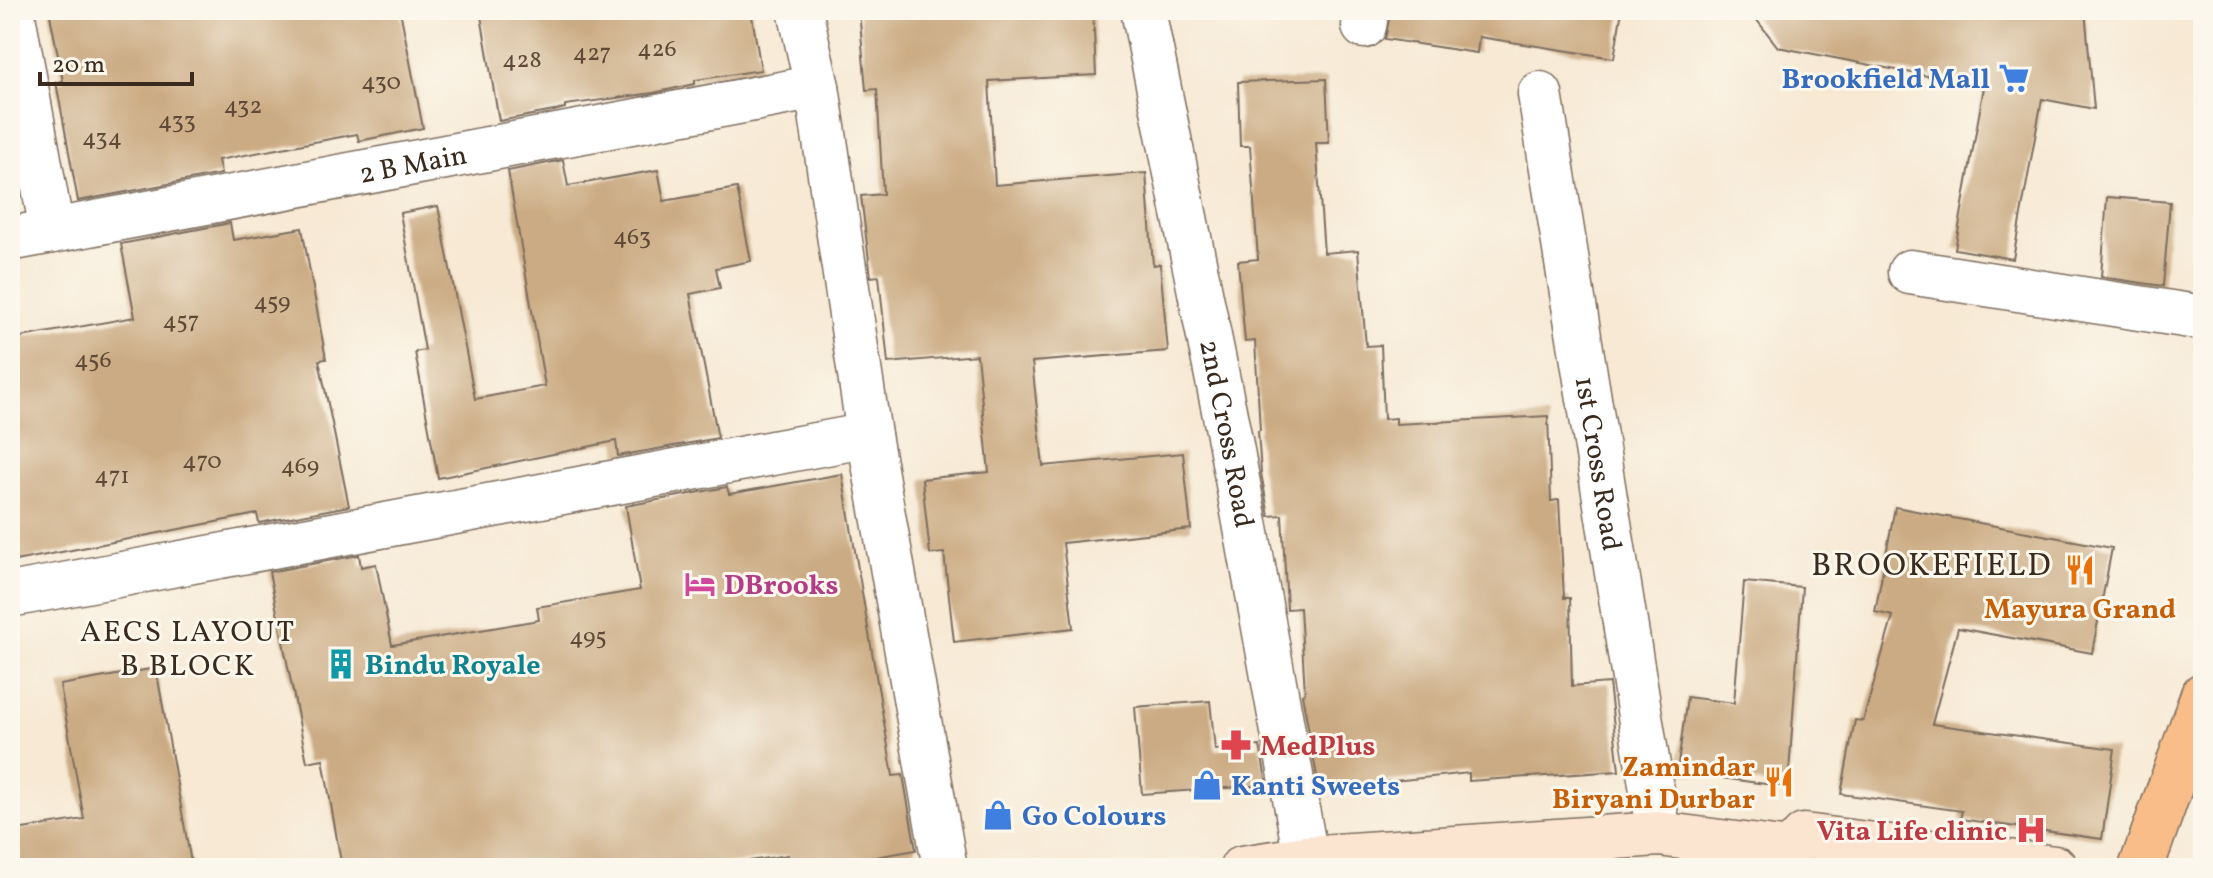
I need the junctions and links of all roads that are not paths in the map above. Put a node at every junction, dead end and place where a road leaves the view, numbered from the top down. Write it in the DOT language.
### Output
graph roads {
  1 [pos="12,10"];
  2 [pos="800,10"];
  3 [pos="1143,10"];
  4 [pos="817,87"];
  5 [pos="1540,94"];
  6 [pos="31,235"];
  7 [pos="1910,272"];
  8 [pos="2203,318"];
  9 [pos="869,435"];
  10 [pos="10,595"];
  11 [pos="2203,695"];
  12 [pos="1659,834"];
  13 [pos="1306,858"];
  14 [pos="1794,859"];
  15 [pos="1937,860"];
  16 [pos="945,868"];
  17 [pos="1242,868"];
  18 [pos="2055,868"];
  19 [pos="2141,868"];
  1 -- 6 [label="street"];
  2 -- 4 [label="street"];
  3 -- 13 [label="street, 2nd Cross Road"];
  4 -- 6 [label="street, 2 B Main"];
  4 -- 9 [label="street"];
  5 -- 12 [label="street, 1st Cross Road"];
  7 -- 8 [label="street"];
  9 -- 10 [label="street"];
  9 -- 16 [label="street"];
  11 -- 19 [label="main road"];
  12 -- 13 [label="street"];
  12 -- 14 [label="street"];
  13 -- 17 [label="street"];
  14 -- 15 [label="street"];
  15 -- 18 [label="street"];
}
